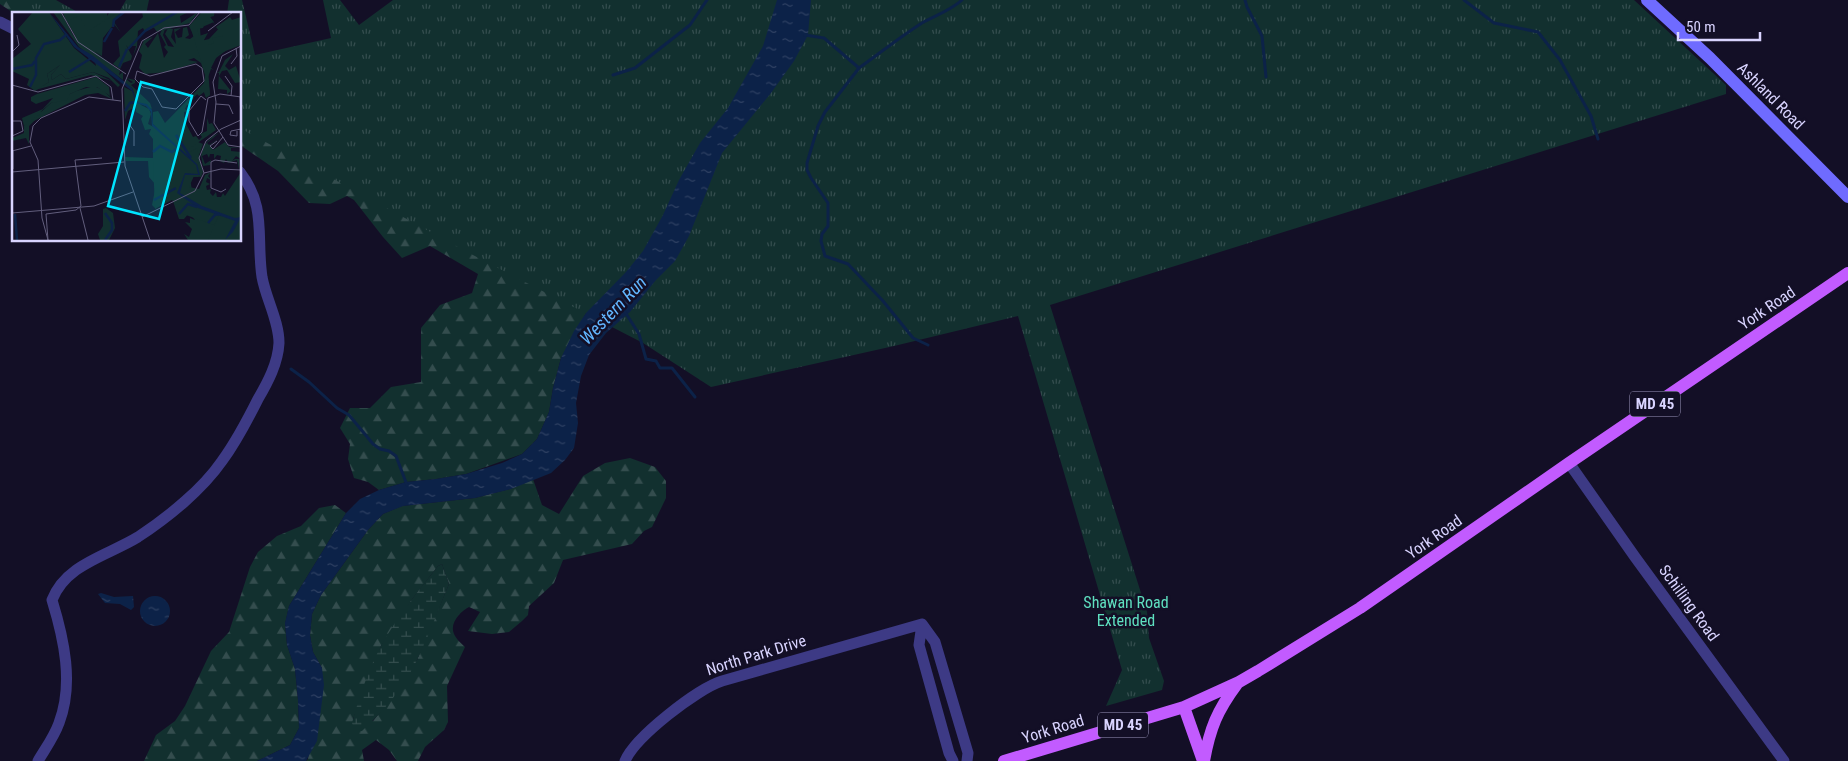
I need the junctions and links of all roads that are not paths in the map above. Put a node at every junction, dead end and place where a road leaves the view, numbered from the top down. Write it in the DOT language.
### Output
graph roads {
  1 [pos="1647,0"];
  2 [pos="0,22"];
  3 [pos="12,28"];
  4 [pos="241,173"];
  5 [pos="1848,197"];
  6 [pos="1848,273"];
  7 [pos="1569,463"];
  8 [pos="922,624"];
  9 [pos="1239,682"];
  10 [pos="1184,707"];
  11 [pos="38,761"];
  12 [pos="625,761"];
  13 [pos="953,761"];
  14 [pos="966,761"];
  15 [pos="1004,761"];
  16 [pos="1204,761"];
  17 [pos="1784,761"];
  1 -- 5 [label="main road, Ashland Road"];
  2 -- 3 [label="street"];
  4 -- 11 [label="street"];
  6 -- 7 [label="main road, York Road / MD 45"];
  7 -- 9 [label="main road, York Road / MD 45"];
  7 -- 17 [label="street, Schilling Road"];
  8 -- 12 [label="street, North Park Drive"];
  8 -- 13 [label="street"];
  8 -- 14 [label="street"];
  9 -- 10 [label="main road, York Road / MD 45"];
  9 -- 16 [label="main road"];
  10 -- 15 [label="main road, York Road / MD 45"];
  10 -- 16 [label="main road"];
}
